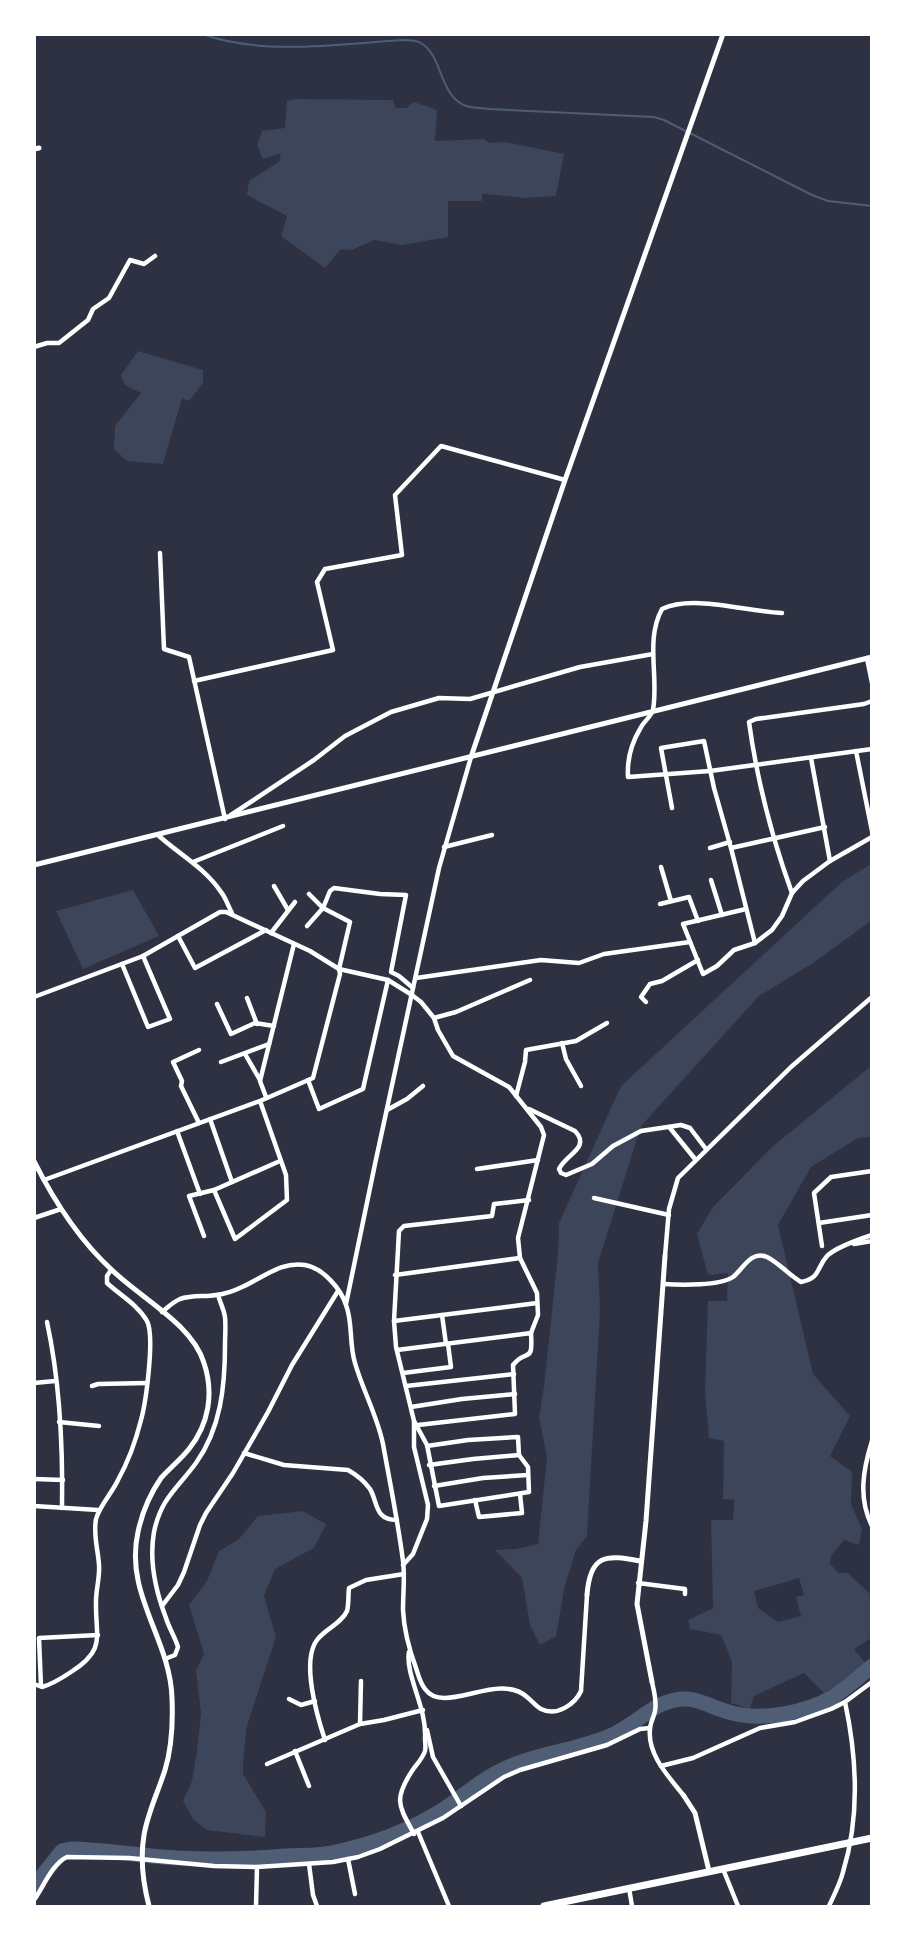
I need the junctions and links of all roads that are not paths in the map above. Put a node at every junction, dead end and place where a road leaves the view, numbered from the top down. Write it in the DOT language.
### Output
graph roads {
  1 [pos="723,34"];
  2 [pos="155,256"];
  3 [pos="34,347"];
  4 [pos="565,480"];
  5 [pos="160,553"];
  6 [pos="782,613"];
  7 [pos="653,654"];
  8 [pos="869,658"];
  9 [pos="194,681"];
  10 [pos="872,683"];
  11 [pos="493,692"];
  12 [pos="872,701"];
  13 [pos="652,712"];
  14 [pos="872,748"];
  15 [pos="856,751"];
  16 [pos="471,757"];
  17 [pos="811,758"];
  18 [pos="755,765"];
  19 [pos="710,771"];
  20 [pos="666,775"];
  21 [pos="672,808"];
  22 [pos="225,819"];
  23 [pos="283,826"];
  24 [pos="825,827"];
  25 [pos="872,831"];
  26 [pos="492,835"];
  27 [pos="159,836"];
  28 [pos="872,837"];
  29 [pos="775,838"];
  30 [pos="730,842"];
  31 [pos="444,847"];
  32 [pos="710,848"];
  33 [pos="731,848"];
  34 [pos="830,861"];
  35 [pos="193,862"];
  36 [pos="34,865"];
  37 [pos="661,867"];
  38 [pos="711,880"];
  39 [pos="274,886"];
  40 [pos="792,893"];
  41 [pos="309,894"];
  42 [pos="671,901"];
  43 [pos="295,902"];
  44 [pos="660,904"];
  45 [pos="323,908"];
  46 [pos="746,909"];
  47 [pos="288,910"];
  48 [pos="232,913"];
  49 [pos="722,915"];
  50 [pos="698,921"];
  51 [pos="307,926"];
  52 [pos="268,931"];
  53 [pos="178,936"];
  54 [pos="690,942"];
  55 [pos="755,943"];
  56 [pos="294,944"];
  57 [pos="143,956"];
  58 [pos="698,960"];
  59 [pos="122,964"];
  60 [pos="339,969"];
  61 [pos="416,978"];
  62 [pos="388,980"];
  63 [pos="530,980"];
  64 [pos="413,988"];
  65 [pos="636,993"];
  66 [pos="412,995"];
  67 [pos="34,997"];
  68 [pos="641,997"];
  69 [pos="872,997"];
  70 [pos="247,998"];
  71 [pos="646,1002"];
  72 [pos="217,1004"];
  73 [pos="434,1018"];
  74 [pos="257,1023"];
  75 [pos="607,1023"];
  76 [pos="274,1026"];
  77 [pos="562,1043"];
  78 [pos="269,1044"];
  79 [pos="199,1050"];
  80 [pos="245,1054"];
  81 [pos="221,1062"];
  82 [pos="308,1080"];
  83 [pos="260,1081"];
  84 [pos="423,1086"];
  85 [pos="581,1086"];
  86 [pos="516,1096"];
  87 [pos="266,1097"];
  88 [pos="260,1101"];
  89 [pos="526,1108"];
  90 [pos="387,1110"];
  91 [pos="210,1119"];
  92 [pos="199,1123"];
  93 [pos="670,1128"];
  94 [pos="177,1131"];
  95 [pos="706,1149"];
  96 [pos="695,1159"];
  97 [pos="538,1160"];
  98 [pos="34,1161"];
  99 [pos="280,1161"];
  100 [pos="477,1169"];
  101 [pos="872,1171"];
  102 [pos="44,1180"];
  103 [pos="232,1182"];
  104 [pos="214,1190"];
  105 [pos="200,1194"];
  106 [pos="594,1198"];
  107 [pos="529,1200"];
  108 [pos="61,1209"];
  109 [pos="669,1215"];
  110 [pos="872,1215"];
  111 [pos="34,1218"];
  112 [pos="819,1223"];
  113 [pos="872,1235"];
  114 [pos="204,1236"];
  115 [pos="872,1241"];
  116 [pos="822,1246"];
  117 [pos="846,1246"];
  118 [pos="665,1256"];
  119 [pos="520,1258"];
  120 [pos="111,1270"];
  121 [pos="395,1275"];
  122 [pos="664,1284"];
  123 [pos="338,1291"];
  124 [pos="218,1295"];
  125 [pos="537,1303"];
  126 [pos="346,1304"];
  127 [pos="162,1312"];
  128 [pos="441,1315"];
  129 [pos="394,1321"];
  130 [pos="46,1322"];
  131 [pos="531,1333"];
  132 [pos="447,1344"];
  133 [pos="397,1350"];
  134 [pos="403,1372"];
  135 [pos="514,1374"];
  136 [pos="55,1381"];
  137 [pos="34,1383"];
  138 [pos="147,1383"];
  139 [pos="92,1386"];
  140 [pos="406,1386"];
  141 [pos="515,1394"];
  142 [pos="411,1407"];
  143 [pos="59,1422"];
  144 [pos="416,1423"];
  145 [pos="99,1426"];
  146 [pos="872,1442"];
  147 [pos="427,1446"];
  148 [pos="244,1453"];
  149 [pos="519,1455"];
  150 [pos="429,1465"];
  151 [pos="528,1475"];
  152 [pos="34,1479"];
  153 [pos="63,1480"];
  154 [pos="434,1486"];
  155 [pos="520,1494"];
  156 [pos="475,1500"];
  157 [pos="34,1506"];
  158 [pos="62,1508"];
  159 [pos="99,1510"];
  160 [pos="397,1520"];
  161 [pos="872,1526"];
  162 [pos="640,1561"];
  163 [pos="403,1565"];
  164 [pos="404,1574"];
  165 [pos="638,1583"];
  166 [pos="685,1594"];
  167 [pos="586,1595"];
  168 [pos="162,1606"];
  169 [pos="98,1635"];
  170 [pos="409,1651"];
  171 [pos="165,1659"];
  172 [pos="361,1681"];
  173 [pos="652,1682"];
  174 [pos="872,1682"];
  175 [pos="34,1684"];
  176 [pos="41,1686"];
  177 [pos="290,1699"];
  178 [pos="315,1701"];
  179 [pos="844,1702"];
  180 [pos="423,1710"];
  181 [pos="360,1724"];
  182 [pos="426,1728"];
  183 [pos="650,1728"];
  184 [pos="325,1740"];
  185 [pos="295,1751"];
  186 [pos="267,1764"];
  187 [pos="661,1766"];
  188 [pos="309,1786"];
  189 [pos="684,1796"];
  190 [pos="460,1806"];
  191 [pos="416,1833"];
  192 [pos="872,1838"];
  193 [pos="850,1843"];
  194 [pos="142,1859"];
  195 [pos="348,1859"];
  196 [pos="309,1864"];
  197 [pos="257,1867"];
  198 [pos="723,1869"];
  199 [pos="709,1871"];
  200 [pos="629,1888"];
  201 [pos="355,1894"];
  202 [pos="34,1900"];
  203 [pos="149,1906"];
  204 [pos="256,1906"];
  205 [pos="317,1906"];
  206 [pos="449,1906"];
  207 [pos="544,1906"];
  208 [pos="632,1906"];
  209 [pos="738,1906"];
  210 [pos="830,1906"];
  1 -- 4 [label="street"];
  2 -- 3 [label="street"];
  4 -- 9 [label="street"];
  4 -- 11 [label="street"];
  5 -- 9 [label="street"];
  6 -- 7 [label="street"];
  7 -- 11 [label="street"];
  7 -- 13 [label="street"];
  8 -- 10 [label="street"];
  8 -- 13 [label="street"];
  9 -- 22 [label="street"];
  11 -- 16 [label="street"];
  11 -- 22 [label="street"];
  12 -- 18 [label="street"];
  13 -- 16 [label="street"];
  13 -- 20 [label="street"];
  14 -- 15 [label="street"];
  15 -- 17 [label="street"];
  15 -- 25 [label="street"];
  16 -- 22 [label="street"];
  16 -- 31 [label="street"];
  17 -- 18 [label="street"];
  17 -- 24 [label="street"];
  18 -- 19 [label="street"];
  18 -- 29 [label="street"];
  19 -- 20 [label="street"];
  19 -- 20 [label="street"];
  19 -- 30 [label="street"];
  20 -- 21 [label="street"];
  22 -- 27 [label="street"];
  23 -- 35 [label="street"];
  24 -- 29 [label="street"];
  24 -- 34 [label="street"];
  26 -- 31 [label="street"];
  27 -- 35 [label="street"];
  27 -- 36 [label="street"];
  28 -- 34 [label="street"];
  29 -- 33 [label="street"];
  29 -- 40 [label="street"];
  30 -- 32 [label="street"];
  30 -- 33 [label="street"];
  31 -- 61 [label="street"];
  33 -- 46 [label="street"];
  34 -- 40 [label="street"];
  35 -- 48 [label="street"];
  37 -- 42 [label="street"];
  38 -- 49 [label="street"];
  39 -- 47 [label="street"];
  40 -- 55 [label="street"];
  41 -- 45 [label="street"];
  42 -- 44 [label="street"];
  42 -- 50 [label="street"];
  43 -- 47 [label="street"];
  45 -- 51 [label="street"];
  45 -- 60 [label="street"];
  45 -- 64 [label="street"];
  46 -- 49 [label="street"];
  46 -- 55 [label="street"];
  47 -- 52 [label="street"];
  48 -- 52 [label="street"];
  48 -- 53 [label="street"];
  49 -- 50 [label="street"];
  50 -- 54 [label="street"];
  52 -- 53 [label="street"];
  52 -- 56 [label="street"];
  53 -- 57 [label="street"];
  54 -- 58 [label="street"];
  54 -- 61 [label="street"];
  55 -- 58 [label="street"];
  56 -- 60 [label="street"];
  56 -- 76 [label="street"];
  57 -- 59 [label="street"];
  57 -- 59 [label="street"];
  58 -- 68 [label="street"];
  59 -- 67 [label="street"];
  60 -- 62 [label="street"];
  60 -- 82 [label="street"];
  61 -- 64 [label="street"];
  62 -- 66 [label="street"];
  62 -- 82 [label="street"];
  63 -- 73 [label="street"];
  64 -- 66 [label="street"];
  65 -- 68 [label="street"];
  66 -- 73 [label="street"];
  66 -- 90 [label="street"];
  68 -- 71 [label="street"];
  69 -- 95 [label="street"];
  70 -- 74 [label="street"];
  72 -- 74 [label="street"];
  73 -- 86 [label="street"];
  74 -- 76 [label="street"];
  75 -- 77 [label="street"];
  76 -- 78 [label="street"];
  77 -- 85 [label="street"];
  77 -- 86 [label="street"];
  78 -- 80 [label="street"];
  78 -- 83 [label="street"];
  79 -- 92 [label="street"];
  80 -- 81 [label="street"];
  80 -- 83 [label="street"];
  82 -- 87 [label="street"];
  83 -- 87 [label="street"];
  84 -- 90 [label="street"];
  86 -- 89 [label="street"];
  87 -- 88 [label="street"];
  88 -- 91 [label="street"];
  88 -- 99 [label="street"];
  89 -- 93 [label="street"];
  89 -- 97 [label="street"];
  90 -- 126 [label="street"];
  91 -- 92 [label="street"];
  91 -- 103 [label="street"];
  92 -- 94 [label="street"];
  93 -- 95 [label="street"];
  93 -- 96 [label="street"];
  94 -- 102 [label="street"];
  94 -- 105 [label="street"];
  95 -- 96 [label="street"];
  96 -- 109 [label="street"];
  97 -- 100 [label="street"];
  97 -- 107 [label="street"];
  98 -- 102 [label="street"];
  99 -- 103 [label="street"];
  99 -- 104 [label="street"];
  101 -- 112 [label="street"];
  102 -- 108 [label="street"];
  103 -- 104 [label="street"];
  104 -- 105 [label="street"];
  105 -- 114 [label="street"];
  106 -- 109 [label="street"];
  107 -- 119 [label="street"];
  107 -- 121 [label="street"];
  108 -- 111 [label="street"];
  108 -- 120 [label="street"];
  109 -- 118 [label="street"];
  110 -- 112 [label="street"];
  112 -- 116 [label="street"];
  113 -- 117 [label="street"];
  115 -- 117 [label="street"];
  117 -- 122 [label="street"];
  118 -- 122 [label="street"];
  119 -- 121 [label="street"];
  119 -- 125 [label="street"];
  120 -- 127 [label="street"];
  120 -- 138 [label="street"];
  121 -- 129 [label="street"];
  122 -- 162 [label="street"];
  123 -- 124 [label="street"];
  123 -- 126 [label="street"];
  123 -- 148 [label="street"];
  124 -- 127 [label="street"];
  124 -- 168 [label="street"];
  125 -- 128 [label="street"];
  125 -- 131 [label="street"];
  126 -- 160 [label="street"];
  127 -- 171 [label="street"];
  128 -- 129 [label="street"];
  128 -- 132 [label="street"];
  129 -- 133 [label="street"];
  130 -- 136 [label="street"];
  131 -- 132 [label="street"];
  131 -- 135 [label="street"];
  132 -- 133 [label="street"];
  132 -- 134 [label="street"];
  133 -- 134 [label="street"];
  134 -- 140 [label="street"];
  135 -- 140 [label="street"];
  135 -- 141 [label="street"];
  136 -- 137 [label="street"];
  136 -- 143 [label="street"];
  138 -- 139 [label="street"];
  138 -- 159 [label="street"];
  140 -- 142 [label="street"];
  141 -- 142 [label="street"];
  141 -- 144 [label="street"];
  142 -- 144 [label="street"];
  143 -- 145 [label="street"];
  143 -- 153 [label="street"];
  144 -- 147 [label="street"];
  144 -- 163 [label="street"];
  146 -- 161 [label="street"];
  147 -- 149 [label="street"];
  147 -- 150 [label="street"];
  148 -- 160 [label="street"];
  148 -- 168 [label="street"];
  149 -- 150 [label="street"];
  149 -- 151 [label="street"];
  150 -- 154 [label="street"];
  151 -- 154 [label="street"];
  151 -- 155 [label="street"];
  152 -- 153 [label="street"];
  153 -- 158 [label="street"];
  154 -- 156 [label="street"];
  155 -- 156 [label="street"];
  155 -- 156 [label="street"];
  157 -- 158 [label="street"];
  158 -- 159 [label="street"];
  159 -- 169 [label="street"];
  160 -- 163 [label="street"];
  162 -- 165 [label="street"];
  162 -- 167 [label="street"];
  163 -- 164 [label="street"];
  164 -- 170 [label="street"];
  164 -- 178 [label="street"];
  165 -- 166 [label="street"];
  165 -- 173 [label="street"];
  167 -- 170 [label="street"];
  168 -- 171 [label="street"];
  169 -- 176 [label="street"];
  169 -- 176 [label="street"];
  170 -- 180 [label="street"];
  171 -- 194 [label="street"];
  172 -- 181 [label="street"];
  173 -- 183 [label="street"];
  174 -- 179 [label="street"];
  175 -- 176 [label="street"];
  177 -- 178 [label="street"];
  178 -- 184 [label="street"];
  179 -- 187 [label="street"];
  179 -- 193 [label="street"];
  180 -- 181 [label="street"];
  180 -- 182 [label="street"];
  181 -- 184 [label="street"];
  182 -- 190 [label="street"];
  182 -- 191 [label="street"];
  183 -- 187 [label="street"];
  183 -- 190 [label="street"];
  184 -- 185 [label="street"];
  185 -- 186 [label="street"];
  185 -- 188 [label="street"];
  187 -- 189 [label="street"];
  189 -- 199 [label="street"];
  190 -- 191 [label="street"];
  191 -- 195 [label="street"];
  191 -- 206 [label="street"];
  192 -- 193 [label="main road"];
  193 -- 198 [label="main road"];
  193 -- 210 [label="street"];
  194 -- 197 [label="street"];
  194 -- 202 [label="street"];
  194 -- 203 [label="street"];
  195 -- 196 [label="street"];
  195 -- 201 [label="street"];
  196 -- 197 [label="street"];
  196 -- 205 [label="street"];
  197 -- 204 [label="street"];
  198 -- 199 [label="main road"];
  198 -- 209 [label="street"];
  199 -- 200 [label="main road"];
  200 -- 207 [label="main road"];
  200 -- 208 [label="street"];
}
